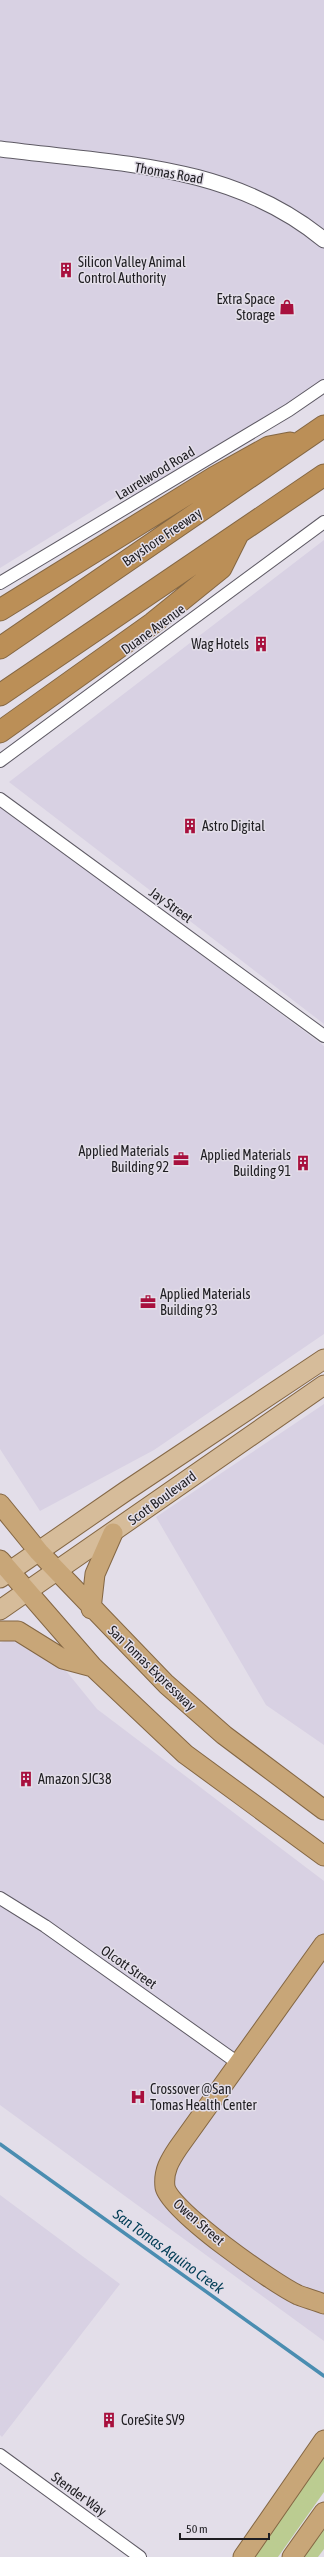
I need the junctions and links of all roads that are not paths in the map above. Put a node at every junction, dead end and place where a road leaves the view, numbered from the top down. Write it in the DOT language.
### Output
graph roads {
  1 [pos="0,150"];
  2 [pos="324,240"];
  3 [pos="324,386"];
  4 [pos="324,426"];
  5 [pos="302,441"];
  6 [pos="324,475"];
  7 [pos="324,522"];
  8 [pos="238,534"];
  9 [pos="0,583"];
  10 [pos="0,610"];
  11 [pos="0,648"];
  12 [pos="0,695"];
  13 [pos="0,732"];
  14 [pos="0,761"];
  15 [pos="0,799"];
  16 [pos="324,1036"];
  17 [pos="324,1359"];
  18 [pos="324,1385"];
  19 [pos="0,1504"];
  20 [pos="113,1533"];
  21 [pos="39,1552"];
  22 [pos="3,1570"];
  23 [pos="57,1571"];
  24 [pos="27,1592"];
  25 [pos="91,1609"];
  26 [pos="0,1610"];
  27 [pos="0,1632"];
  28 [pos="93,1667"];
  29 [pos="324,1810"];
  30 [pos="319,1853"];
  31 [pos="324,1871"];
  32 [pos="0,1898"];
  33 [pos="324,1944"];
  34 [pos="238,2064"];
  35 [pos="324,2304"];
  36 [pos="324,2440"];
  37 [pos="0,2455"];
  38 [pos="324,2512"];
  39 [pos="140,2557"];
  40 [pos="243,2557"];
  41 [pos="292,2557"];
  1 -- 2 [label="street, Thomas Road"];
  3 -- 9 [label="street, Laurelwood Road"];
  4 -- 5 [label="highway, Bayshore Freeway"];
  5 -- 10 [label="highway"];
  5 -- 11 [label="highway, Bayshore Freeway"];
  6 -- 8 [label="highway"];
  7 -- 14 [label="street, Duane Avenue"];
  8 -- 12 [label="highway"];
  8 -- 13 [label="highway"];
  15 -- 16 [label="street, Jay Street"];
  17 -- 21 [label="main road, Scott Boulevard"];
  18 -- 20 [label="main road, Scott Boulevard"];
  19 -- 21 [label="highway, San Tomas Expressway"];
  20 -- 23 [label="main road, Scott Boulevard"];
  20 -- 25 [label="highway"];
  21 -- 22 [label="main road, Scott Boulevard"];
  21 -- 23 [label="highway, San Tomas Expressway"];
  22 -- 24 [label="highway"];
  23 -- 24 [label="main road, Scott Boulevard"];
  23 -- 25 [label="highway, San Tomas Expressway"];
  24 -- 26 [label="main road, Scott Boulevard"];
  24 -- 28 [label="highway"];
  25 -- 29 [label="highway, San Tomas Expressway"];
  27 -- 28 [label="highway"];
  28 -- 30 [label="highway"];
  30 -- 31 [label="highway"];
  32 -- 34 [label="street, Olcott Street"];
  33 -- 34 [label="highway, Owen Street"];
  34 -- 35 [label="highway, Owen Street"];
  36 -- 40 [label="highway"];
  37 -- 39 [label="street, Stender Way"];
  38 -- 41 [label="highway"];
}
